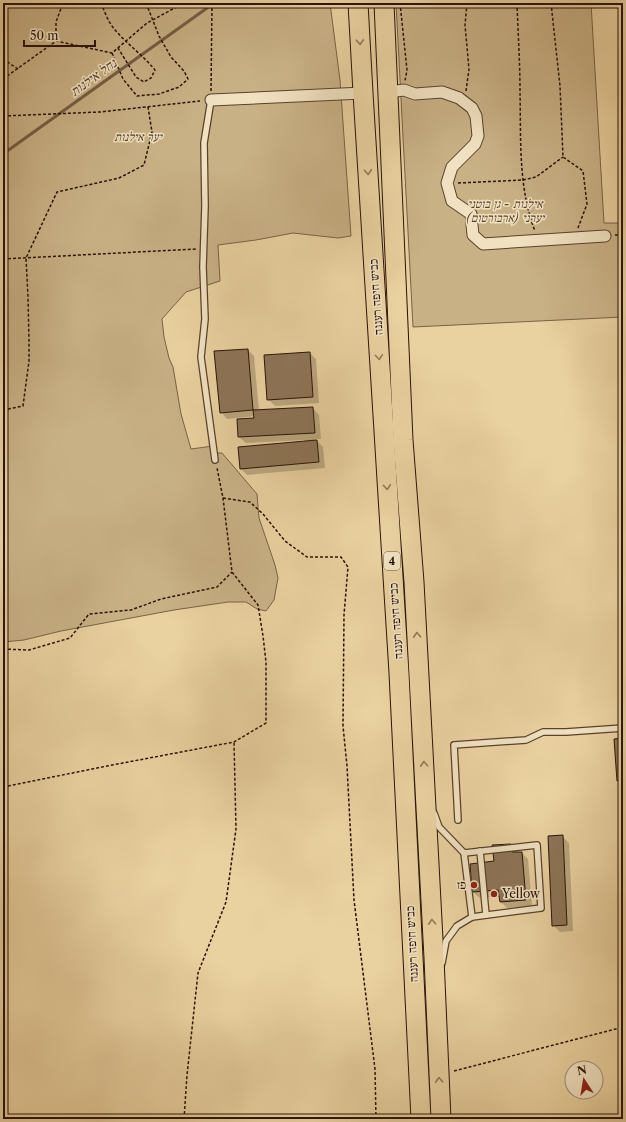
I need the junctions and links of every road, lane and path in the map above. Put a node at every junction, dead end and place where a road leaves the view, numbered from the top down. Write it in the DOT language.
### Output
graph roads {
  1 [pos="63,3"];
  2 [pos="101,3"];
  3 [pos="146,3"];
  4 [pos="184,3"];
  5 [pos="212,3"];
  6 [pos="358,3"];
  7 [pos="384,3"];
  8 [pos="400,3"];
  9 [pos="467,3"];
  10 [pos="517,3"];
  11 [pos="551,3"];
  12 [pos="152,20"];
  13 [pos="56,41"];
  14 [pos="126,41"];
  15 [pos="118,48"];
  16 [pos="112,53"];
  17 [pos="3,59"];
  18 [pos="18,69"];
  19 [pos="3,79"];
  20 [pos="396,91"];
  21 [pos="363,93"];
  22 [pos="211,100"];
  23 [pos="465,102"];
  24 [pos="148,107"];
  25 [pos="3,116"];
  26 [pos="563,157"];
  27 [pos="523,180"];
  28 [pos="447,183"];
  29 [pos="605,236"];
  30 [pos="574,238"];
  31 [pos="538,240"];
  32 [pos="204,248"];
  33 [pos="26,258"];
  34 [pos="3,259"];
  35 [pos="3,410"];
  36 [pos="215,460"];
  37 [pos="224,498"];
  38 [pos="232,572"];
  39 [pos="3,649"];
  40 [pos="623,728"];
  41 [pos="234,742"];
  42 [pos="3,787"];
  43 [pos="425,788"];
  44 [pos="458,820"];
  45 [pos="480,851"];
  46 [pos="464,853"];
  47 [pos="486,915"];
  48 [pos="472,917"];
  49 [pos="435,1006"];
  50 [pos="623,1027"];
  51 [pos="438,1075"];
  52 [pos="184,1119"];
  53 [pos="376,1119"];
  54 [pos="421,1119"];
  55 [pos="441,1119"];
  1 -- 13 [label="path"];
  2 -- 14 [label="path"];
  3 -- 12 [label="path"];
  4 -- 12 [label="path"];
  5 -- 22 [label="path"];
  6 -- 21 [label="highway, כביש חיפה רעננה / 4, one-way"];
  7 -- 20 [label="highway, כביש חיפה רעננה / 4"];
  8 -- 20 [label="path"];
  9 -- 23 [label="path"];
  10 -- 27 [label="path"];
  11 -- 26 [label="path"];
  12 -- 14 [label="path"];
  12 -- 16 [label="path"];
  13 -- 16 [label="path"];
  13 -- 18 [label="path"];
  14 -- 15 [label="path"];
  14 -- 15 [label="path"];
  15 -- 16 [label="path"];
  17 -- 18 [label="path"];
  18 -- 19 [label="path"];
  20 -- 23 [label="street"];
  43 -- 20 [label="highway, כביש חיפה רעננה / 4, one-way"];
  21 -- 22 [label="street"];
  21 -- 54 [label="highway, כביש חיפה רעננה / 4, one-way"];
  22 -- 24 [label="path"];
  22 -- 32 [label="lane"];
  23 -- 28 [label="street"];
  24 -- 25 [label="path"];
  24 -- 33 [label="path"];
  26 -- 27 [label="path"];
  26 -- 30 [label="path"];
  27 -- 28 [label="path"];
  27 -- 31 [label="path"];
  28 -- 31 [label="street"];
  29 -- 30 [label="street"];
  30 -- 31 [label="street"];
  32 -- 33 [label="path"];
  32 -- 36 [label="lane"];
  33 -- 34 [label="path"];
  33 -- 35 [label="path"];
  36 -- 37 [label="path"];
  37 -- 38 [label="path"];
  37 -- 53 [label="path"];
  38 -- 39 [label="path"];
  38 -- 41 [label="path"];
  40 -- 44 [label="lane"];
  41 -- 42 [label="path"];
  41 -- 52 [label="path"];
  43 -- 46 [label="lane"];
  49 -- 43 [label="highway, כביש חיפה רעננה / 4, one-way"];
  45 -- 46 [label="lane"];
  45 -- 47 [label="lane"];
  45 -- 47 [label="lane"];
  46 -- 48 [label="lane"];
  47 -- 48 [label="lane"];
  48 -- 49 [label="lane"];
  49 -- 51 [label="highway, כביש חיפה רעננה / 4"];
  50 -- 51 [label="path"];
  55 -- 51 [label="highway, כביש חיפה רעננה / 4, one-way"];
}
